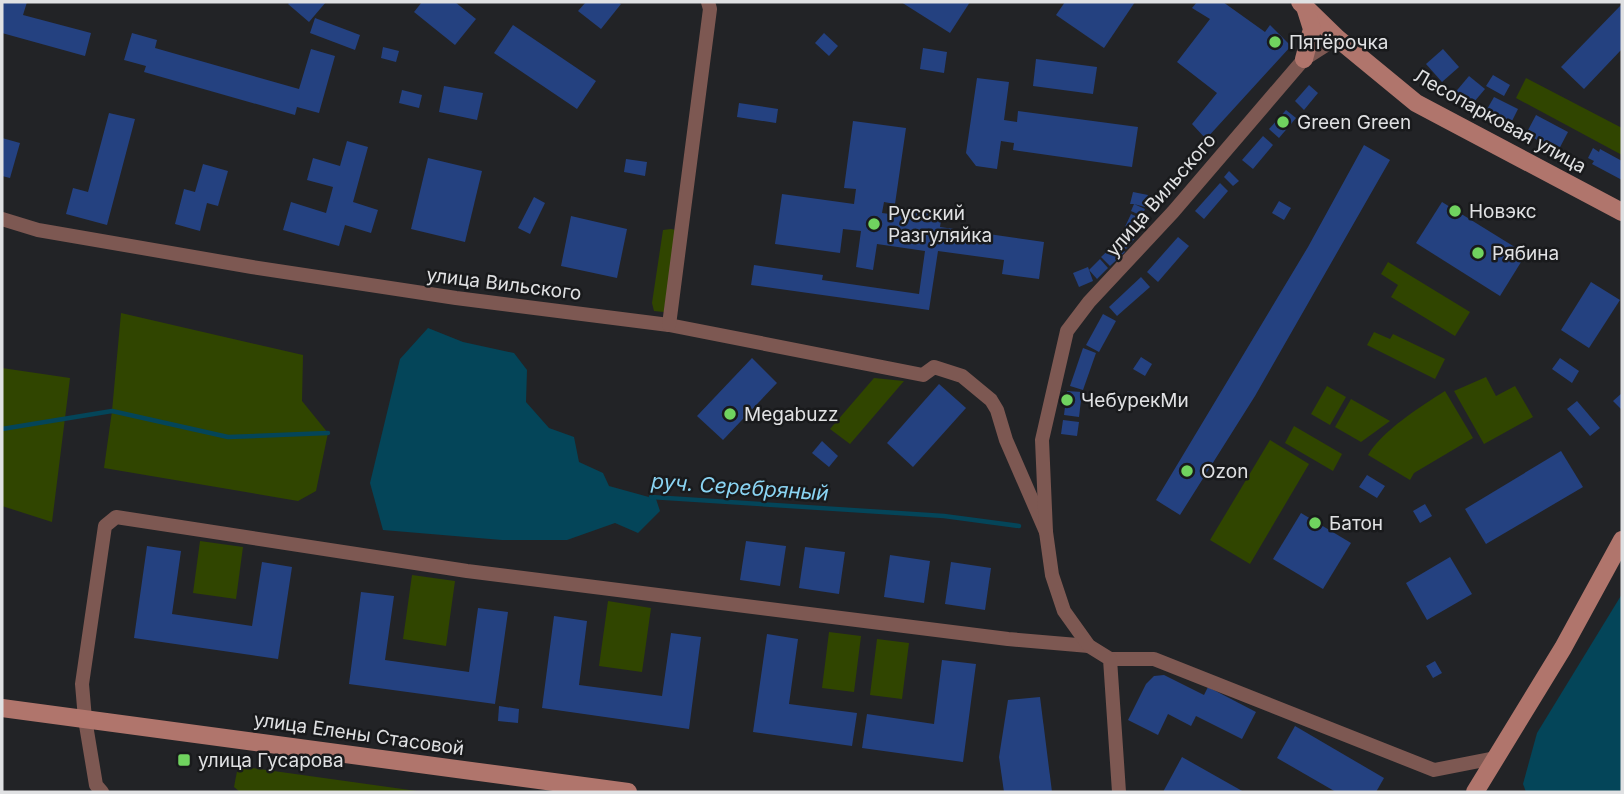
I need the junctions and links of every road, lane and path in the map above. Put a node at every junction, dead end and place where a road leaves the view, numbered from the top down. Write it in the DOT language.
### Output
graph roads {
  1 [pos="708,2"];
  2 [pos="1302,4"];
  3 [pos="1338,38"];
  4 [pos="1304,59"];
  5 [pos="1622,212"];
  6 [pos="2,219"];
  7 [pos="669,325"];
  8 [pos="1046,532"];
  9 [pos="1622,540"];
  10 [pos="1089,646"];
  11 [pos="1110,659"];
  12 [pos="2,708"];
  13 [pos="85,719"];
  14 [pos="1495,758"];
  15 [pos="103,792"];
  16 [pos="628,792"];
  17 [pos="1119,792"];
  18 [pos="1475,792"];
  1 -- 7 [label="street"];
  2 -- 3 [label="main road, Лесопарковая улица"];
  2 -- 4 [label="main road"];
  3 -- 4 [label="street, улица Вильского"];
  3 -- 5 [label="main road, Лесопарковая улица"];
  4 -- 8 [label="street, улица Вильского"];
  6 -- 7 [label="street, улица Вильского"];
  7 -- 8 [label="street, улица Вильского"];
  8 -- 10 [label="street"];
  9 -- 14 [label="main road"];
  10 -- 11 [label="street"];
  10 -- 13 [label="street"];
  11 -- 14 [label="street"];
  11 -- 17 [label="street"];
  12 -- 13 [label="main road"];
  13 -- 15 [label="street"];
  13 -- 16 [label="main road, улица Елены Стасовой"];
  14 -- 18 [label="main road"];
}
